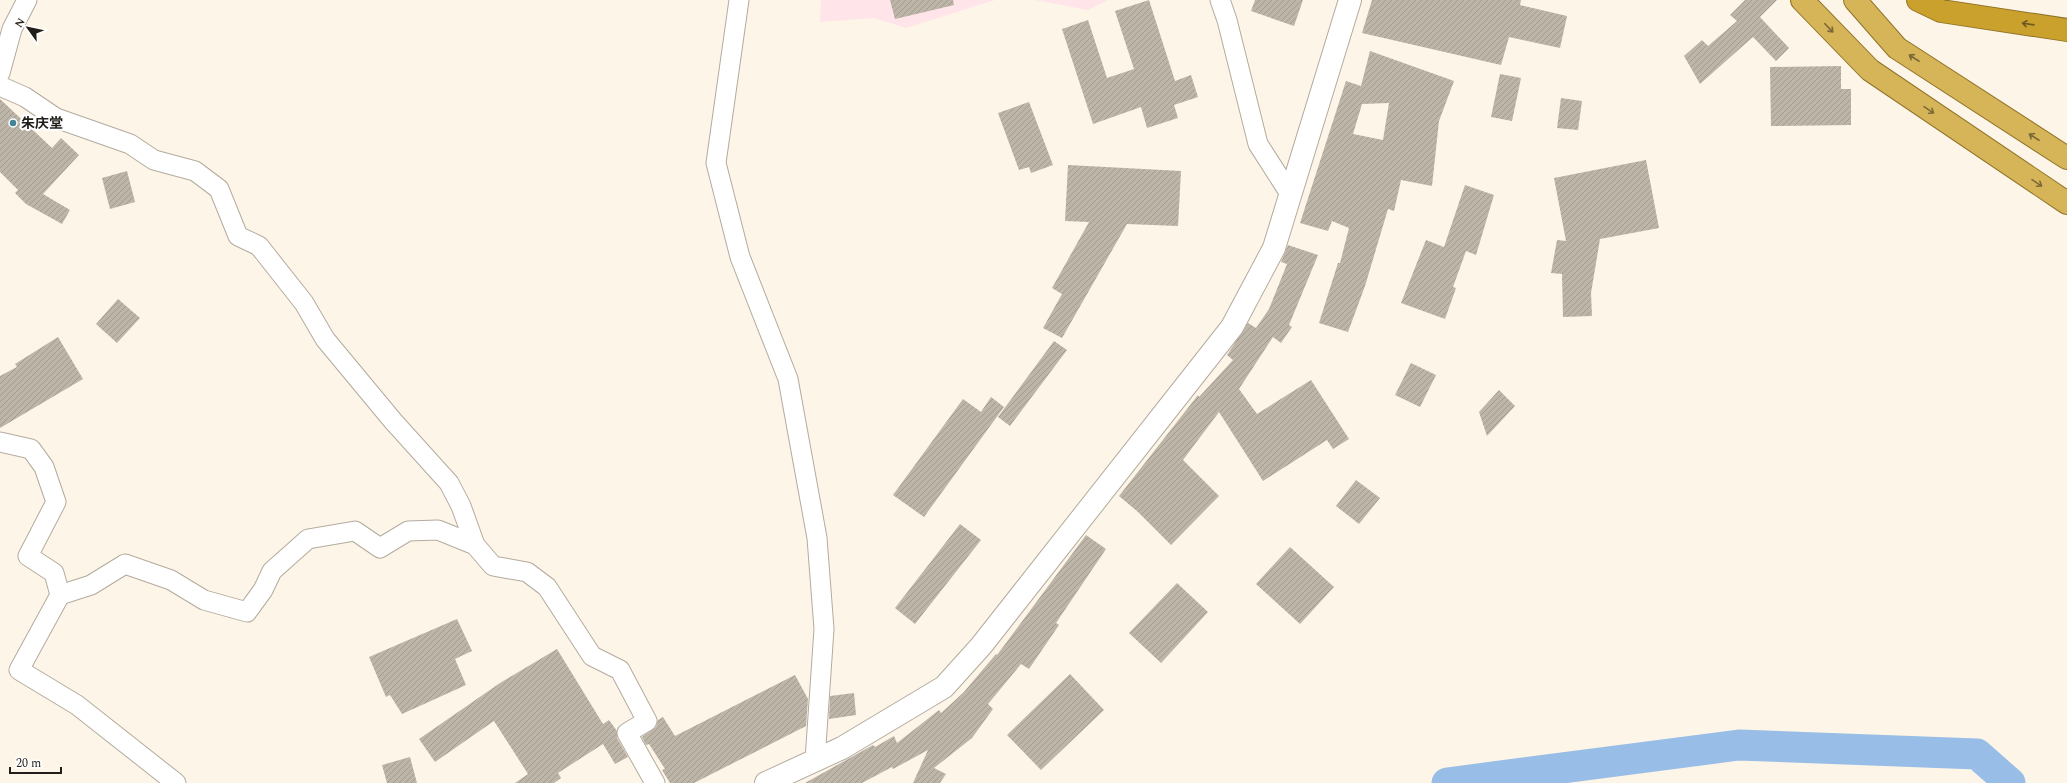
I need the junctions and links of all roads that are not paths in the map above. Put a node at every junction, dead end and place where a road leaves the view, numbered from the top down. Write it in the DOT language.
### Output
graph roads {
  1 [pos="27,0"];
  2 [pos="740,0"];
  3 [pos="1220,0"];
  4 [pos="1350,0"];
  5 [pos="1802,0"];
  6 [pos="1854,0"];
  7 [pos="1918,0"];
  8 [pos="2067,30"];
  9 [pos="0,73"];
  10 [pos="0,86"];
  11 [pos="2067,158"];
  12 [pos="1290,194"];
  13 [pos="2067,203"];
  14 [pos="0,442"];
  15 [pos="475,544"];
  16 [pos="60,595"];
  17 [pos="815,760"];
  18 [pos="176,783"];
  19 [pos="655,783"];
  20 [pos="766,783"];
  1 -- 9 [label="street"];
  2 -- 17 [label="street"];
  3 -- 12 [label="street"];
  4 -- 12 [label="street"];
  5 -- 13 [label="highway, one-way"];
  11 -- 6 [label="highway, one-way"];
  8 -- 7 [label="highway, one-way"];
  10 -- 15 [label="street"];
  12 -- 17 [label="street"];
  14 -- 16 [label="street"];
  15 -- 16 [label="street"];
  15 -- 19 [label="street"];
  16 -- 18 [label="street"];
  17 -- 20 [label="street"];
}
